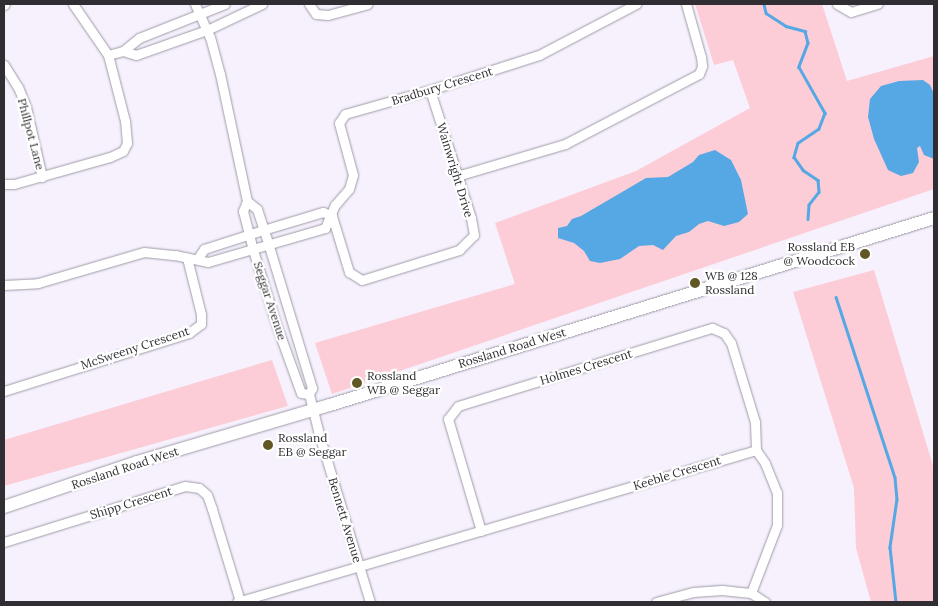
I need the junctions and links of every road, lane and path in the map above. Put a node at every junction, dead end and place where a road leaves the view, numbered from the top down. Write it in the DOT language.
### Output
graph roads {
  1 [pos="73,4"];
  2 [pos="195,4"];
  3 [pos="225,4"];
  4 [pos="262,4"];
  5 [pos="309,4"];
  6 [pos="368,4"];
  7 [pos="636,4"];
  8 [pos="686,4"];
  9 [pos="837,4"];
  10 [pos="878,4"];
  11 [pos="199,15"];
  12 [pos="207,30"];
  13 [pos="123,50"];
  14 [pos="108,55"];
  15 [pos="4,65"];
  16 [pos="430,90"];
  17 [pos="457,176"];
  18 [pos="42,177"];
  19 [pos="4,184"];
  20 [pos="247,201"];
  21 [pos="332,216"];
  22 [pos="934,218"];
  23 [pos="264,230"];
  24 [pos="249,234"];
  25 [pos="268,243"];
  26 [pos="253,250"];
  27 [pos="187,258"];
  28 [pos="198,258"];
  29 [pos="4,285"];
  30 [pos="4,391"];
  31 [pos="309,394"];
  32 [pos="313,409"];
  33 [pos="756,450"];
  34 [pos="4,507"];
  35 [pos="481,531"];
  36 [pos="4,542"];
  37 [pos="359,567"];
  38 [pos="751,593"];
  39 [pos="238,602"];
  40 [pos="370,602"];
  41 [pos="656,602"];
  42 [pos="765,602"];
  1 -- 14 [label="street"];
  2 -- 11 [label="street, Seggar Avenue"];
  3 -- 11 [label="street"];
  4 -- 12 [label="street"];
  5 -- 6 [label="street"];
  7 -- 16 [label="street, Bradbury Crescent"];
  8 -- 17 [label="street"];
  9 -- 10 [label="street"];
  11 -- 12 [label="street, Seggar Avenue"];
  11 -- 13 [label="street"];
  12 -- 13 [label="street"];
  12 -- 20 [label="street, Seggar Avenue"];
  13 -- 14 [label="street"];
  14 -- 18 [label="street"];
  15 -- 18 [label="street, Phillpot Lane"];
  16 -- 17 [label="street, Wainwright Drive"];
  16 -- 21 [label="street, Bradbury Crescent"];
  17 -- 21 [label="street, Wainwright Drive"];
  18 -- 19 [label="street"];
  20 -- 23 [label="street, Seggar Avenue"];
  20 -- 24 [label="street, Seggar Avenue"];
  21 -- 23 [label="street"];
  21 -- 25 [label="street, Bradbury Crescent"];
  22 -- 32 [label="main road, Rossland Road West"];
  23 -- 24 [label="street"];
  23 -- 25 [label="street, Seggar Avenue"];
  24 -- 26 [label="street, Seggar Avenue"];
  24 -- 28 [label="street"];
  25 -- 26 [label="street, Bradbury Crescent"];
  25 -- 31 [label="street, Seggar Avenue"];
  26 -- 28 [label="street"];
  26 -- 31 [label="street, Seggar Avenue"];
  27 -- 28 [label="street"];
  27 -- 29 [label="street"];
  27 -- 30 [label="street, McSweeny Crescent"];
  31 -- 32 [label="street, Seggar Avenue"];
  32 -- 34 [label="main road, Rossland Road West"];
  32 -- 37 [label="street, Bennett Avenue"];
  33 -- 35 [label="street, Keeble Crescent"];
  33 -- 35 [label="street, Holmes Crescent"];
  33 -- 38 [label="street"];
  35 -- 37 [label="street, Keeble Crescent"];
  36 -- 39 [label="street, Shipp Crescent"];
  37 -- 39 [label="street, Keeble Crescent"];
  37 -- 40 [label="street, Bennett Avenue"];
  38 -- 41 [label="street"];
  38 -- 42 [label="street"];
}
